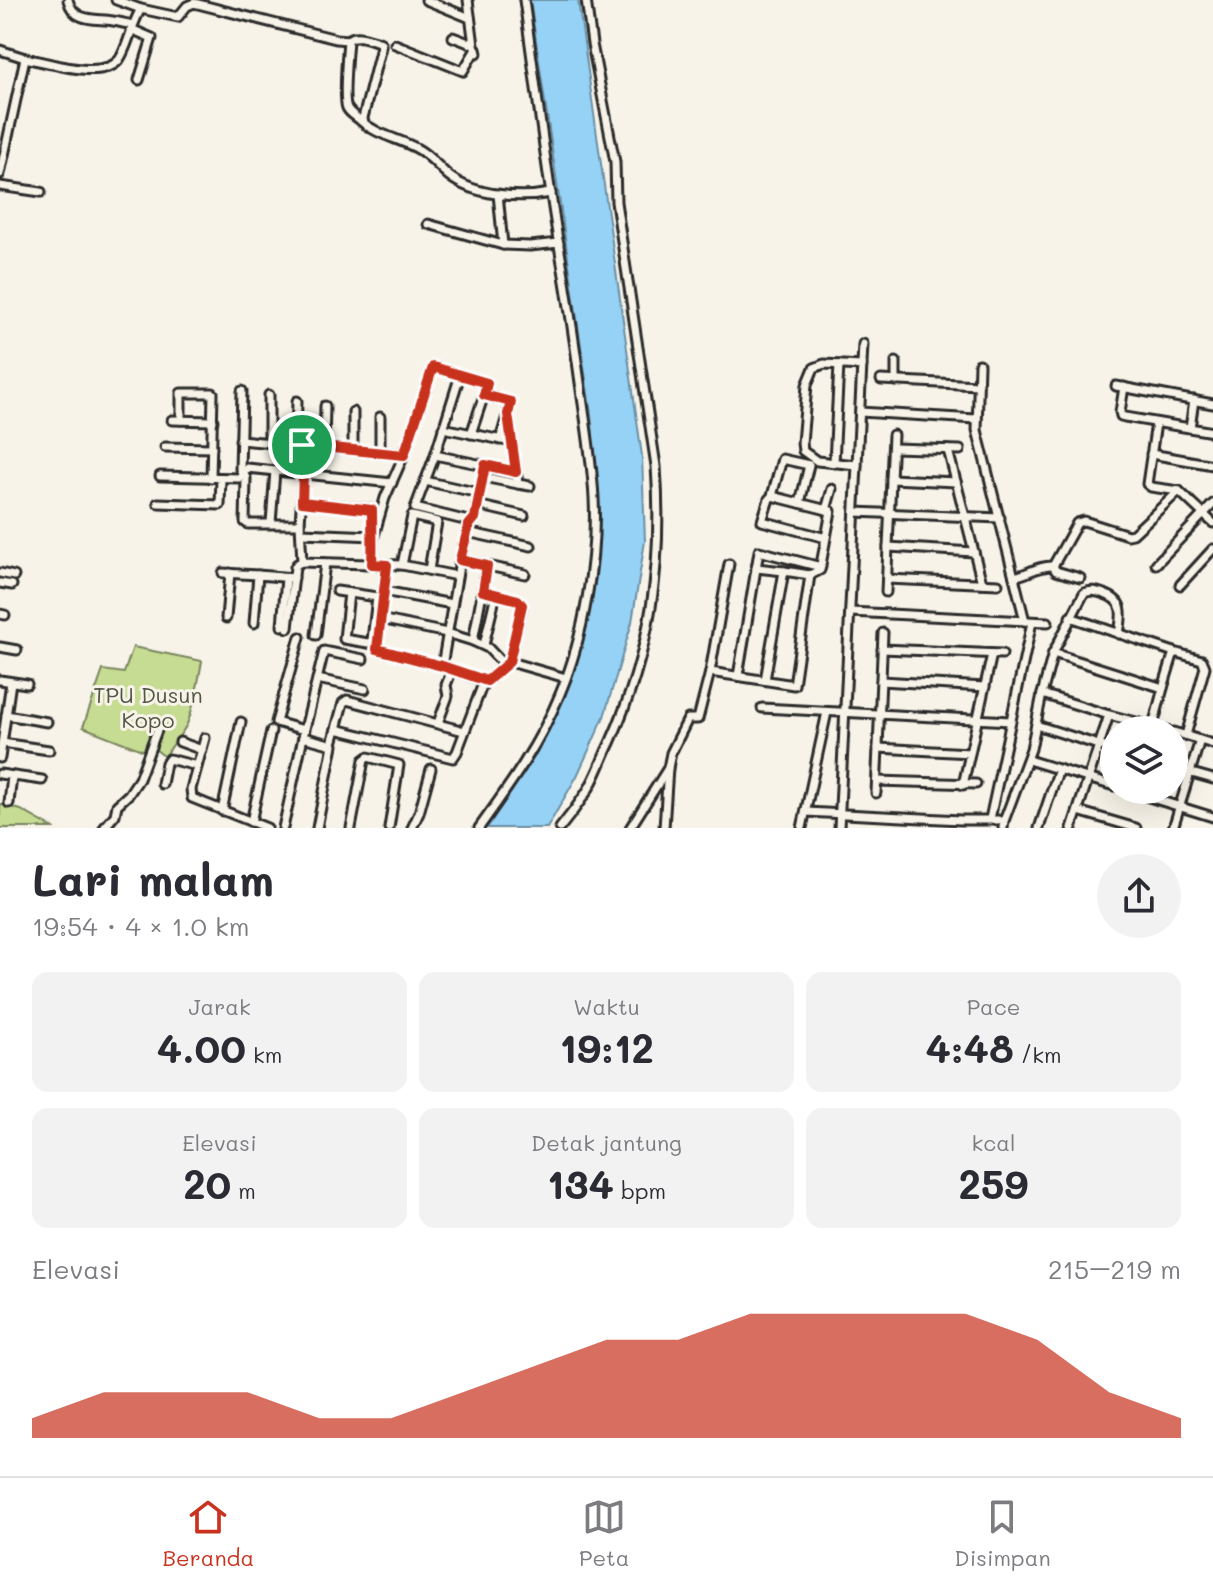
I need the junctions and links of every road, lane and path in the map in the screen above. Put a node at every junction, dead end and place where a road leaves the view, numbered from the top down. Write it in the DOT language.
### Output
graph roads {
  1 [pos="68,0"];
  2 [pos="116,0"];
  3 [pos="426,0"];
  4 [pos="468,0"];
  5 [pos="524,0"];
  6 [pos="586,0"];
  7 [pos="141,9"];
  8 [pos="470,18"];
  9 [pos="132,27"];
  10 [pos="453,37"];
  11 [pos="348,40"];
  12 [pos="395,44"];
  13 [pos="0,50"];
  14 [pos="476,50"];
  15 [pos="25,58"];
  16 [pos="139,80"];
  17 [pos="364,123"];
  18 [pos="0,174"];
  19 [pos="0,186"];
  20 [pos="41,192"];
  21 [pos="551,193"];
  22 [pos="498,194"];
  23 [pos="428,224"];
  24 [pos="559,243"];
  25 [pos="503,245"];
  26 [pos="863,344"];
  27 [pos="896,362"];
  28 [pos="979,364"];
  29 [pos="839,365"];
  30 [pos="862,366"];
  31 [pos="460,375"];
  32 [pos="881,380"];
  33 [pos="896,381"];
  34 [pos="978,385"];
  35 [pos="242,391"];
  36 [pos="269,395"];
  37 [pos="484,395"];
  38 [pos="1194,400"];
  39 [pos="297,401"];
  40 [pos="1213,404"];
  41 [pos="325,406"];
  42 [pos="353,412"];
  43 [pos="860,412"];
  44 [pos="508,414"];
  45 [pos="380,417"];
  46 [pos="976,419"];
  47 [pos="213,421"];
  48 [pos="1156,423"];
  49 [pos="443,428"];
  50 [pos="1190,428"];
  51 [pos="1213,432"];
  52 [pos="471,434"];
  53 [pos="893,435"];
  54 [pos="240,440"];
  55 [pos="500,440"];
  56 [pos="269,442"];
  57 [pos="512,442"];
  58 [pos="299,445"];
  59 [pos="165,447"];
  60 [pos="212,448"];
  61 [pos="324,448"];
  62 [pos="893,448"];
  63 [pos="353,450"];
  64 [pos="948,450"];
  65 [pos="960,450"];
  66 [pos="380,453"];
  67 [pos="1151,454"];
  68 [pos="404,455"];
  69 [pos="435,455"];
  70 [pos="834,463"];
  71 [pos="485,465"];
  72 [pos="857,465"];
  73 [pos="1213,465"];
  74 [pos="275,471"];
  75 [pos="516,472"];
  76 [pos="243,474"];
  77 [pos="301,474"];
  78 [pos="160,476"];
  79 [pos="483,477"];
  80 [pos="211,478"];
  81 [pos="221,478"];
  82 [pos="891,479"];
  83 [pos="425,481"];
  84 [pos="956,482"];
  85 [pos="392,483"];
  86 [pos="518,484"];
  87 [pos="530,486"];
  88 [pos="832,489"];
  89 [pos="1179,491"];
  90 [pos="479,493"];
  91 [pos="772,496"];
  92 [pos="302,502"];
  93 [pos="158,503"];
  94 [pos="800,503"];
  95 [pos="1213,504"];
  96 [pos="477,505"];
  97 [pos="826,510"];
  98 [pos="414,512"];
  99 [pos="855,512"];
  100 [pos="890,514"];
  101 [pos="1203,514"];
  102 [pos="524,516"];
  103 [pos="965,517"];
  104 [pos="1000,518"];
  105 [pos="271,523"];
  106 [pos="1213,523"];
  107 [pos="301,528"];
  108 [pos="468,529"];
  109 [pos="374,536"];
  110 [pos="826,538"];
  111 [pos="531,546"];
  112 [pos="888,547"];
  113 [pos="1213,549"];
  114 [pos="974,552"];
  115 [pos="460,560"];
  116 [pos="302,562"];
  117 [pos="325,563"];
  118 [pos="372,564"];
  119 [pos="729,564"];
  120 [pos="1156,564"];
  121 [pos="387,565"];
  122 [pos="402,565"];
  123 [pos="487,566"];
  124 [pos="1053,566"];
  125 [pos="821,567"];
  126 [pos="756,568"];
  127 [pos="429,570"];
  128 [pos="784,571"];
  129 [pos="0,573"];
  130 [pos="525,574"];
  131 [pos="258,575"];
  132 [pos="810,575"];
  133 [pos="457,576"];
  134 [pos="1014,577"];
  135 [pos="290,578"];
  136 [pos="1080,578"];
  137 [pos="887,579"];
  138 [pos="0,583"];
  139 [pos="982,583"];
  140 [pos="998,584"];
  141 [pos="1180,585"];
  142 [pos="337,591"];
  143 [pos="483,591"];
  144 [pos="886,592"];
  145 [pos="349,593"];
  146 [pos="496,594"];
  147 [pos="381,595"];
  148 [pos="452,604"];
  149 [pos="850,612"];
  150 [pos="1070,617"];
  151 [pos="226,618"];
  152 [pos="380,619"];
  153 [pos="1029,621"];
  154 [pos="1048,622"];
  155 [pos="254,623"];
  156 [pos="285,627"];
  157 [pos="447,633"];
  158 [pos="883,633"];
  159 [pos="1119,634"];
  160 [pos="316,635"];
  161 [pos="300,637"];
  162 [pos="473,641"];
  163 [pos="326,642"];
  164 [pos="484,645"];
  165 [pos="375,646"];
  166 [pos="0,647"];
  167 [pos="882,649"];
  168 [pos="17,650"];
  169 [pos="324,651"];
  170 [pos="1174,652"];
  171 [pos="1053,653"];
  172 [pos="992,654"];
  173 [pos="1002,654"];
  174 [pos="363,659"];
  175 [pos="506,664"];
  176 [pos="442,666"];
  177 [pos="452,670"];
  178 [pos="710,672"];
  179 [pos="738,676"];
  180 [pos="566,678"];
  181 [pos="317,679"];
  182 [pos="0,680"];
  183 [pos="765,680"];
  184 [pos="484,681"];
  185 [pos="881,681"];
  186 [pos="11,682"];
  187 [pos="27,684"];
  188 [pos="985,687"];
  189 [pos="1163,688"];
  190 [pos="365,689"];
  191 [pos="1042,694"];
  192 [pos="762,708"];
  193 [pos="4,710"];
  194 [pos="827,712"];
  195 [pos="845,713"];
  196 [pos="880,714"];
  197 [pos="1109,715"];
  198 [pos="1113,716"];
  199 [pos="1156,716"];
  200 [pos="977,719"];
  201 [pos="1011,721"];
  202 [pos="47,722"];
  203 [pos="241,722"];
  204 [pos="438,723"];
  205 [pos="159,725"];
  206 [pos="1036,725"];
  207 [pos="1188,728"];
  208 [pos="336,729"];
  209 [pos="271,731"];
  210 [pos="464,731"];
  211 [pos="304,734"];
  212 [pos="1188,736"];
  213 [pos="205,738"];
  214 [pos="333,740"];
  215 [pos="1200,740"];
  216 [pos="180,742"];
  217 [pos="2,743"];
  218 [pos="1213,744"];
  219 [pos="1099,745"];
  220 [pos="878,748"];
  221 [pos="49,750"];
  222 [pos="202,750"];
  223 [pos="970,753"];
  224 [pos="0,758"];
  225 [pos="1028,760"];
  226 [pos="197,766"];
  227 [pos="668,768"];
  228 [pos="431,769"];
  229 [pos="1059,769"];
  230 [pos="1190,772"];
  231 [pos="0,774"];
  232 [pos="12,776"];
  233 [pos="1088,778"];
  234 [pos="1213,779"];
  235 [pos="42,780"];
  236 [pos="877,781"];
  237 [pos="1100,782"];
  238 [pos="162,784"];
  239 [pos="976,784"];
  240 [pos="963,785"];
  241 [pos="876,793"];
  242 [pos="9,803"];
  243 [pos="1170,804"];
  244 [pos="1179,807"];
  245 [pos="222,811"];
  246 [pos="1078,811"];
  247 [pos="806,812"];
  248 [pos="840,813"];
  249 [pos="1213,817"];
  250 [pos="929,818"];
  251 [pos="251,822"];
  252 [pos="960,824"];
  253 [pos="104,828"];
  254 [pos="267,828"];
  255 [pos="283,828"];
  256 [pos="317,828"];
  257 [pos="351,828"];
  258 [pos="389,828"];
  259 [pos="412,828"];
  260 [pos="479,828"];
  261 [pos="560,828"];
  262 [pos="632,828"];
  263 [pos="664,828"];
  264 [pos="802,828"];
  265 [pos="839,828"];
  266 [pos="929,828"];
  267 [pos="1003,828"];
  268 [pos="1039,828"];
  269 [pos="1072,828"];
  270 [pos="1136,828"];
  271 [pos="1173,828"];
  1 -- 9 [label="street"];
  2 -- 7 [label="street"];
  3 -- 8 [label="street"];
  4 -- 8 [label="street"];
  5 -- 21 [label="street"];
  6 -- 261 [label="street"];
  7 -- 9 [label="street"];
  7 -- 11 [label="street"];
  8 -- 14 [label="street"];
  9 -- 15 [label="street"];
  9 -- 16 [label="street"];
  10 -- 14 [label="street"];
  11 -- 17 [label="street"];
  11 -- 17 [label="street"];
  12 -- 14 [label="street"];
  13 -- 15 [label="street"];
  15 -- 18 [label="street"];
  17 -- 22 [label="street"];
  19 -- 20 [label="street"];
  21 -- 22 [label="street"];
  21 -- 24 [label="street"];
  22 -- 25 [label="street"];
  23 -- 25 [label="street"];
  24 -- 25 [label="street"];
  24 -- 180 [label="street"];
  26 -- 30 [label="street"];
  27 -- 33 [label="street"];
  28 -- 34 [label="street"];
  29 -- 30 [label="street"];
  29 -- 70 [label="street"];
  29 -- 70 [label="street"];
  30 -- 43 [label="street"];
  31 -- 37 [label="street"];
  31 -- 49 [label="street"];
  31 -- 68 [label="street"];
  32 -- 33 [label="street"];
  33 -- 34 [label="street"];
  34 -- 46 [label="street"];
  35 -- 54 [label="street"];
  36 -- 56 [label="street"];
  37 -- 44 [label="street"];
  37 -- 52 [label="street"];
  38 -- 40 [label="street"];
  38 -- 48 [label="street"];
  38 -- 50 [label="street"];
  39 -- 58 [label="street"];
  41 -- 61 [label="street"];
  42 -- 63 [label="street"];
  43 -- 46 [label="street"];
  43 -- 72 [label="street"];
  44 -- 55 [label="street"];
  44 -- 57 [label="street"];
  45 -- 66 [label="street"];
  46 -- 104 [label="street"];
  47 -- 47 [label="street"];
  47 -- 60 [label="street"];
  48 -- 50 [label="street"];
  48 -- 67 [label="street"];
  49 -- 52 [label="street"];
  49 -- 69 [label="street"];
  50 -- 51 [label="street"];
  52 -- 55 [label="street"];
  53 -- 62 [label="street"];
  54 -- 56 [label="street"];
  54 -- 76 [label="street"];
  55 -- 57 [label="street"];
  56 -- 58 [label="street"];
  57 -- 75 [label="street"];
  58 -- 61 [label="street"];
  58 -- 77 [label="street"];
  59 -- 60 [label="street"];
  60 -- 80 [label="street"];
  61 -- 63 [label="street"];
  62 -- 64 [label="street"];
  62 -- 82 [label="street"];
  63 -- 66 [label="street"];
  64 -- 65 [label="street"];
  64 -- 84 [label="street"];
  66 -- 68 [label="street"];
  67 -- 73 [label="street"];
  67 -- 89 [label="street"];
  68 -- 85 [label="street"];
  69 -- 71 [label="street"];
  69 -- 83 [label="street"];
  70 -- 72 [label="street"];
  71 -- 75 [label="street"];
  71 -- 79 [label="street"];
  72 -- 99 [label="street"];
  74 -- 76 [label="street"];
  74 -- 77 [label="street"];
  74 -- 105 [label="street"];
  75 -- 86 [label="street"];
  76 -- 81 [label="street"];
  76 -- 105 [label="street"];
  77 -- 85 [label="street"];
  77 -- 92 [label="street"];
  78 -- 80 [label="street"];
  79 -- 86 [label="street"];
  79 -- 90 [label="street"];
  80 -- 81 [label="street"];
  81 -- 93 [label="street"];
  82 -- 84 [label="street"];
  82 -- 100 [label="street"];
  83 -- 90 [label="street"];
  83 -- 98 [label="street"];
  84 -- 103 [label="street"];
  85 -- 109 [label="street"];
  86 -- 87 [label="street"];
  88 -- 97 [label="street"];
  89 -- 101 [label="street"];
  89 -- 124 [label="street"];
  90 -- 96 [label="street"];
  91 -- 94 [label="street"];
  91 -- 94 [label="street"];
  91 -- 110 [label="street"];
  92 -- 107 [label="street"];
  92 -- 109 [label="street"];
  94 -- 97 [label="street"];
  95 -- 101 [label="street"];
  96 -- 102 [label="street"];
  96 -- 108 [label="street"];
  97 -- 110 [label="street"];
  98 -- 108 [label="street"];
  98 -- 122 [label="street"];
  98 -- 127 [label="street"];
  99 -- 100 [label="street"];
  99 -- 149 [label="street"];
  100 -- 103 [label="street"];
  100 -- 112 [label="street"];
  101 -- 106 [label="street"];
  101 -- 120 [label="street"];
  103 -- 104 [label="street"];
  103 -- 114 [label="street"];
  104 -- 134 [label="street"];
  105 -- 107 [label="street"];
  107 -- 109 [label="street"];
  107 -- 116 [label="street"];
  108 -- 111 [label="street"];
  108 -- 115 [label="street"];
  109 -- 118 [label="street"];
  110 -- 125 [label="street"];
  112 -- 114 [label="street"];
  112 -- 137 [label="street"];
  113 -- 141 [label="street"];
  114 -- 139 [label="street"];
  115 -- 123 [label="street"];
  115 -- 133 [label="street"];
  116 -- 117 [label="street"];
  116 -- 135 [label="street"];
  117 -- 118 [label="street"];
  117 -- 160 [label="street"];
  118 -- 121 [label="street"];
  119 -- 178 [label="street"];
  121 -- 122 [label="street"];
  121 -- 147 [label="street"];
  122 -- 127 [label="street"];
  123 -- 130 [label="street"];
  123 -- 143 [label="street"];
  124 -- 134 [label="street"];
  124 -- 136 [label="street"];
  125 -- 126 [label="street"];
  125 -- 132 [label="street"];
  126 -- 128 [label="street"];
  126 -- 179 [label="street"];
  127 -- 133 [label="street"];
  128 -- 132 [label="street"];
  128 -- 183 [label="street"];
  129 -- 138 [label="street"];
  131 -- 135 [label="street"];
  131 -- 151 [label="street"];
  131 -- 155 [label="street"];
  132 -- 183 [label="street"];
  133 -- 148 [label="street"];
  134 -- 153 [label="street"];
  135 -- 156 [label="street"];
  137 -- 139 [label="street"];
  137 -- 144 [label="street"];
  139 -- 140 [label="street"];
  142 -- 145 [label="street"];
  143 -- 146 [label="street"];
  143 -- 162 [label="street"];
  145 -- 147 [label="street"];
  145 -- 165 [label="street"];
  146 -- 164 [label="street"];
  146 -- 175 [label="street"];
  147 -- 148 [label="street"];
  147 -- 152 [label="street"];
  147 -- 165 [label="street"];
  148 -- 157 [label="street"];
  149 -- 153 [label="street"];
  149 -- 195 [label="street"];
  150 -- 159 [label="street"];
  150 -- 159 [label="street"];
  150 -- 171 [label="street"];
  152 -- 157 [label="street"];
  152 -- 165 [label="street"];
  153 -- 154 [label="street"];
  153 -- 201 [label="street"];
  157 -- 162 [label="street"];
  157 -- 176 [label="street"];
  158 -- 167 [label="street"];
  159 -- 170 [label="street"];
  161 -- 211 [label="street"];
  162 -- 164 [label="street"];
  163 -- 169 [label="street"];
  164 -- 175 [label="street"];
  165 -- 176 [label="street"];
  166 -- 168 [label="street"];
  167 -- 172 [label="street"];
  167 -- 185 [label="street"];
  169 -- 174 [label="street"];
  169 -- 181 [label="street"];
  170 -- 189 [label="street"];
  170 -- 207 [label="street"];
  171 -- 189 [label="street"];
  171 -- 191 [label="street"];
  172 -- 173 [label="street"];
  172 -- 188 [label="street"];
  175 -- 180 [label="street"];
  175 -- 184 [label="street"];
  176 -- 177 [label="street"];
  177 -- 184 [label="street"];
  177 -- 204 [label="street"];
  178 -- 179 [label="street"];
  178 -- 227 [label="street"];
  179 -- 183 [label="street"];
  180 -- 260 [label="street"];
  181 -- 190 [label="street"];
  181 -- 211 [label="street"];
  182 -- 186 [label="street"];
  184 -- 210 [label="street"];
  185 -- 188 [label="street"];
  185 -- 196 [label="street"];
  186 -- 187 [label="street"];
  186 -- 193 [label="street"];
  188 -- 200 [label="street"];
  189 -- 199 [label="street"];
  191 -- 197 [label="street"];
  191 -- 206 [label="street"];
  192 -- 194 [label="street"];
  193 -- 202 [label="street"];
  193 -- 217 [label="street"];
  194 -- 195 [label="street"];
  194 -- 247 [label="street"];
  195 -- 196 [label="street"];
  195 -- 248 [label="street"];
  196 -- 200 [label="street"];
  196 -- 220 [label="street"];
  197 -- 198 [label="street"];
  197 -- 219 [label="street"];
  200 -- 201 [label="street"];
  200 -- 223 [label="street"];
  201 -- 252 [label="street"];
  203 -- 245 [label="street"];
  204 -- 208 [label="street"];
  204 -- 210 [label="street"];
  205 -- 253 [label="street"];
  206 -- 219 [label="street"];
  206 -- 225 [label="street"];
  208 -- 210 [label="street"];
  208 -- 214 [label="street"];
  209 -- 251 [label="street"];
  211 -- 255 [label="street"];
  211 -- 256 [label="street"];
  212 -- 215 [label="street"];
  213 -- 222 [label="street"];
  215 -- 218 [label="street"];
  215 -- 230 [label="street"];
  216 -- 222 [label="street"];
  217 -- 221 [label="street"];
  217 -- 224 [label="street"];
  219 -- 233 [label="street"];
  220 -- 223 [label="street"];
  220 -- 236 [label="street"];
  222 -- 226 [label="street"];
  223 -- 240 [label="street"];
  225 -- 229 [label="street"];
  225 -- 267 [label="street"];
  226 -- 238 [label="street"];
  226 -- 245 [label="street"];
  227 -- 262 [label="street"];
  227 -- 263 [label="street"];
  228 -- 259 [label="street"];
  229 -- 233 [label="street"];
  229 -- 268 [label="street"];
  230 -- 234 [label="street"];
  230 -- 244 [label="street"];
  231 -- 232 [label="street"];
  232 -- 235 [label="street"];
  232 -- 242 [label="street"];
  233 -- 237 [label="street"];
  233 -- 246 [label="street"];
  236 -- 240 [label="street"];
  236 -- 241 [label="street"];
  239 -- 240 [label="street"];
  243 -- 244 [label="street"];
  244 -- 249 [label="street"];
  244 -- 271 [label="street"];
  245 -- 251 [label="street"];
  246 -- 269 [label="street"];
  246 -- 270 [label="street"];
  247 -- 248 [label="street"];
  247 -- 264 [label="street"];
  248 -- 250 [label="street"];
  248 -- 265 [label="street"];
  250 -- 252 [label="street"];
  250 -- 266 [label="street"];
  251 -- 254 [label="street"];
  257 -- 258 [label="street"];
}
